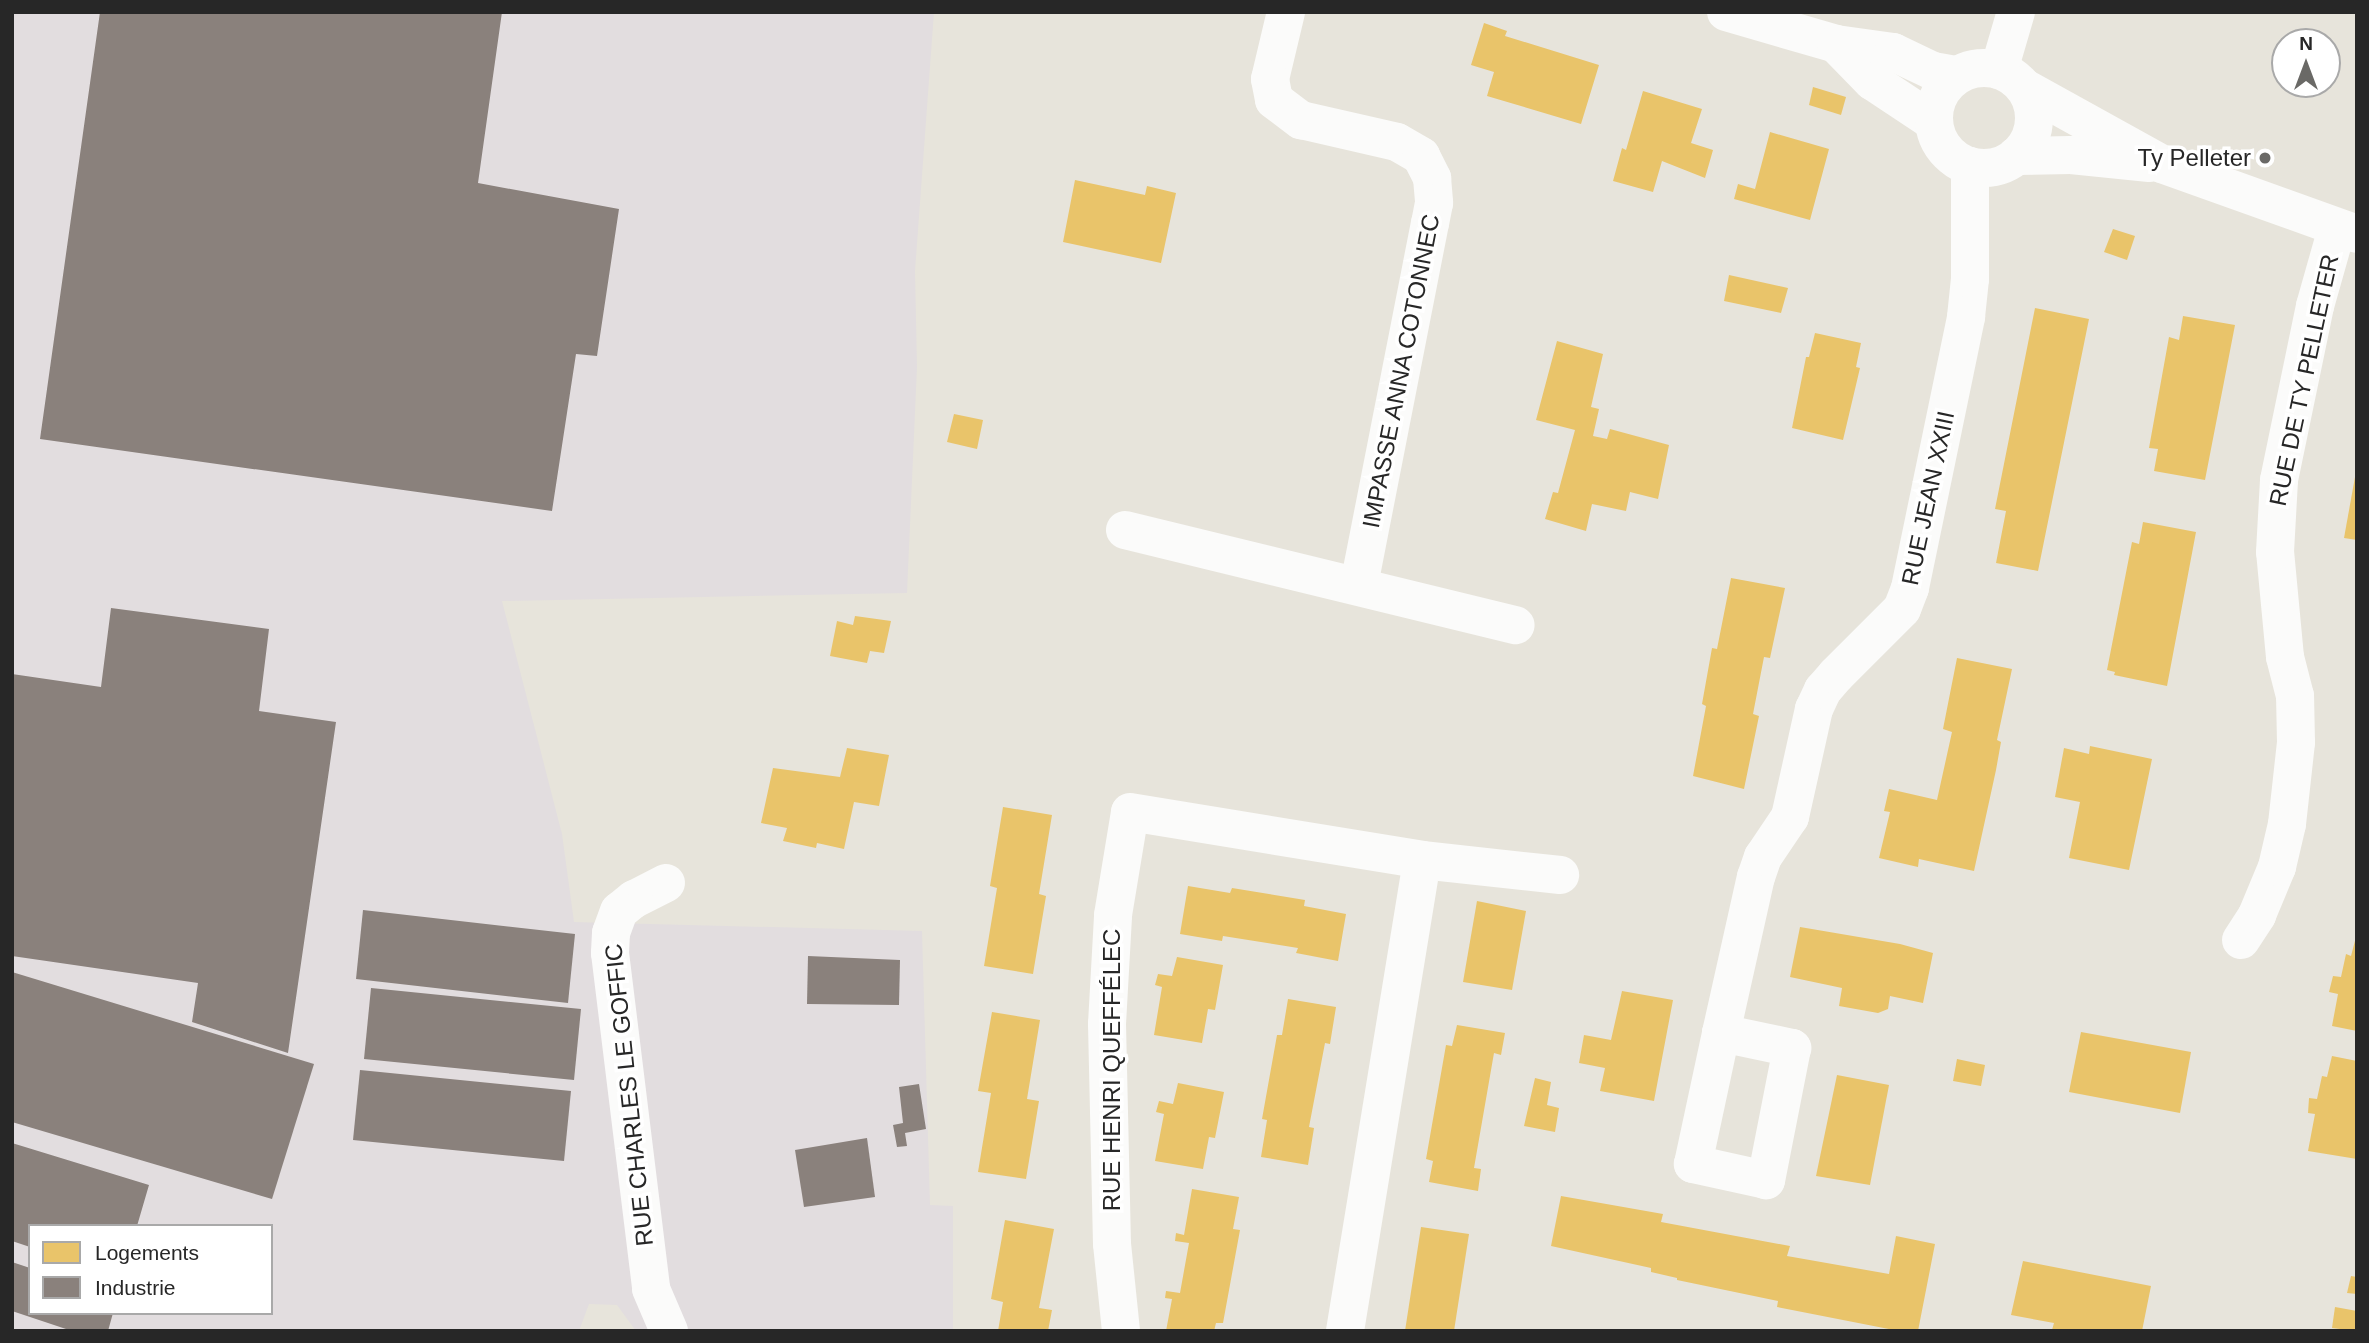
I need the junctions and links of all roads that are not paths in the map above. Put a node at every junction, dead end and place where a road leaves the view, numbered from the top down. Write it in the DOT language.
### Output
graph roads {
  1 [pos="1286,12"];
  2 [pos="1726,12"];
  3 [pos="2016,12"];
  4 [pos="1836,44"];
  5 [pos="1956,75"];
  6 [pos="2012,79"];
  7 [pos="1934,122"];
  8 [pos="2016,156"];
  9 [pos="2162,164"];
  10 [pos="1970,166"];
  11 [pos="2347,231"];
  12 [pos="1125,530"];
  13 [pos="1359,585"];
  14 [pos="1516,625"];
  15 [pos="1422,860"];
  16 [pos="1560,876"];
  17 [pos="666,883"];
  18 [pos="2241,940"];
  19 [pos="1721,1033"];
  20 [pos="669,1331"];
  21 [pos="1121,1331"];
  22 [pos="1345,1331"];
  1 -- 13 [label="street, IMPASSE ANNA COTONNEC"];
  2 -- 4 [label="street"];
  3 -- 6 [label="street"];
  4 -- 5 [label="street"];
  4 -- 7 [label="street"];
  5 -- 6 [label="street"];
  5 -- 7 [label="street"];
  6 -- 8 [label="street"];
  6 -- 9 [label="street"];
  7 -- 10 [label="street"];
  8 -- 9 [label="street"];
  8 -- 10 [label="street"];
  9 -- 11 [label="street"];
  10 -- 19 [label="street, RUE JEAN XXIII"];
  11 -- 18 [label="street, RUE DE TY PELLETER"];
  12 -- 13 [label="street"];
  13 -- 14 [label="street"];
  15 -- 16 [label="street, RUE HENRI QUEFFÉLEC"];
  15 -- 21 [label="street, RUE HENRI QUEFFÉLEC"];
  15 -- 22 [label="street"];
  17 -- 20 [label="street, RUE CHARLES LE GOFFIC"];
}
